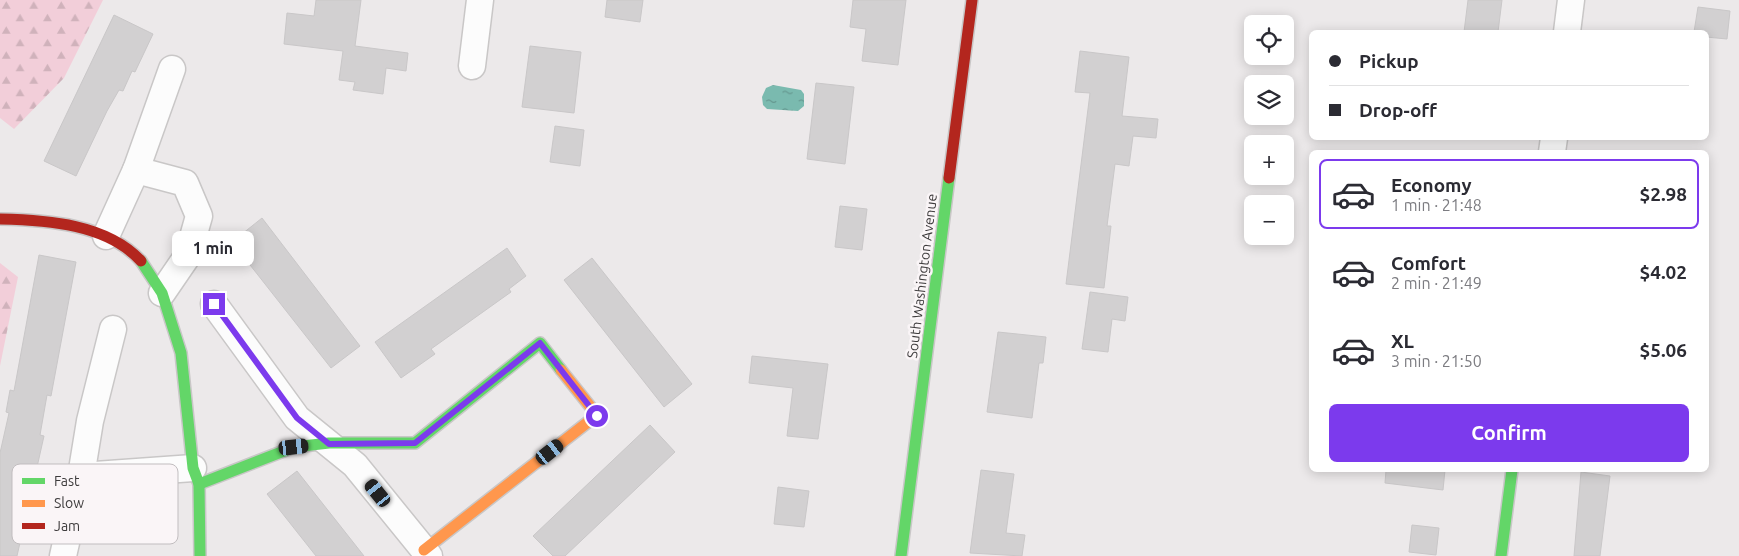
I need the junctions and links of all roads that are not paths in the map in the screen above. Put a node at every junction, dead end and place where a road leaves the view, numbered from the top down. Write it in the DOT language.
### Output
graph roads {
  1 [pos="480,0"];
  2 [pos="972,0"];
  3 [pos="1571,0"];
  4 [pos="1567,30"];
  5 [pos="472,66"];
  6 [pos="172,69"];
  7 [pos="136,170"];
  8 [pos="0,219"];
  9 [pos="106,236"];
  10 [pos="162,294"];
  11 [pos="214,304"];
  12 [pos="113,329"];
  13 [pos="329,444"];
  14 [pos="83,464"];
  15 [pos="1512,472"];
  16 [pos="178,476"];
  17 [pos="196,476"];
  18 [pos="427,553"];
  19 [pos="200,556"];
  20 [pos="901,556"];
  21 [pos="1501,556"];
  1 -- 5 [label="street"];
  2 -- 20 [label="street, South Washington Avenue"];
  3 -- 4 [label="street"];
  6 -- 7 [label="street"];
  7 -- 9 [label="street"];
  7 -- 10 [label="street"];
  8 -- 9 [label="street"];
  9 -- 10 [label="street"];
  10 -- 17 [label="street"];
  11 -- 13 [label="street"];
  12 -- 14 [label="street"];
  13 -- 17 [label="street"];
  13 -- 18 [label="street"];
  13 -- 18 [label="street"];
  15 -- 21 [label="street"];
  16 -- 17 [label="street"];
  17 -- 19 [label="street"];
}
